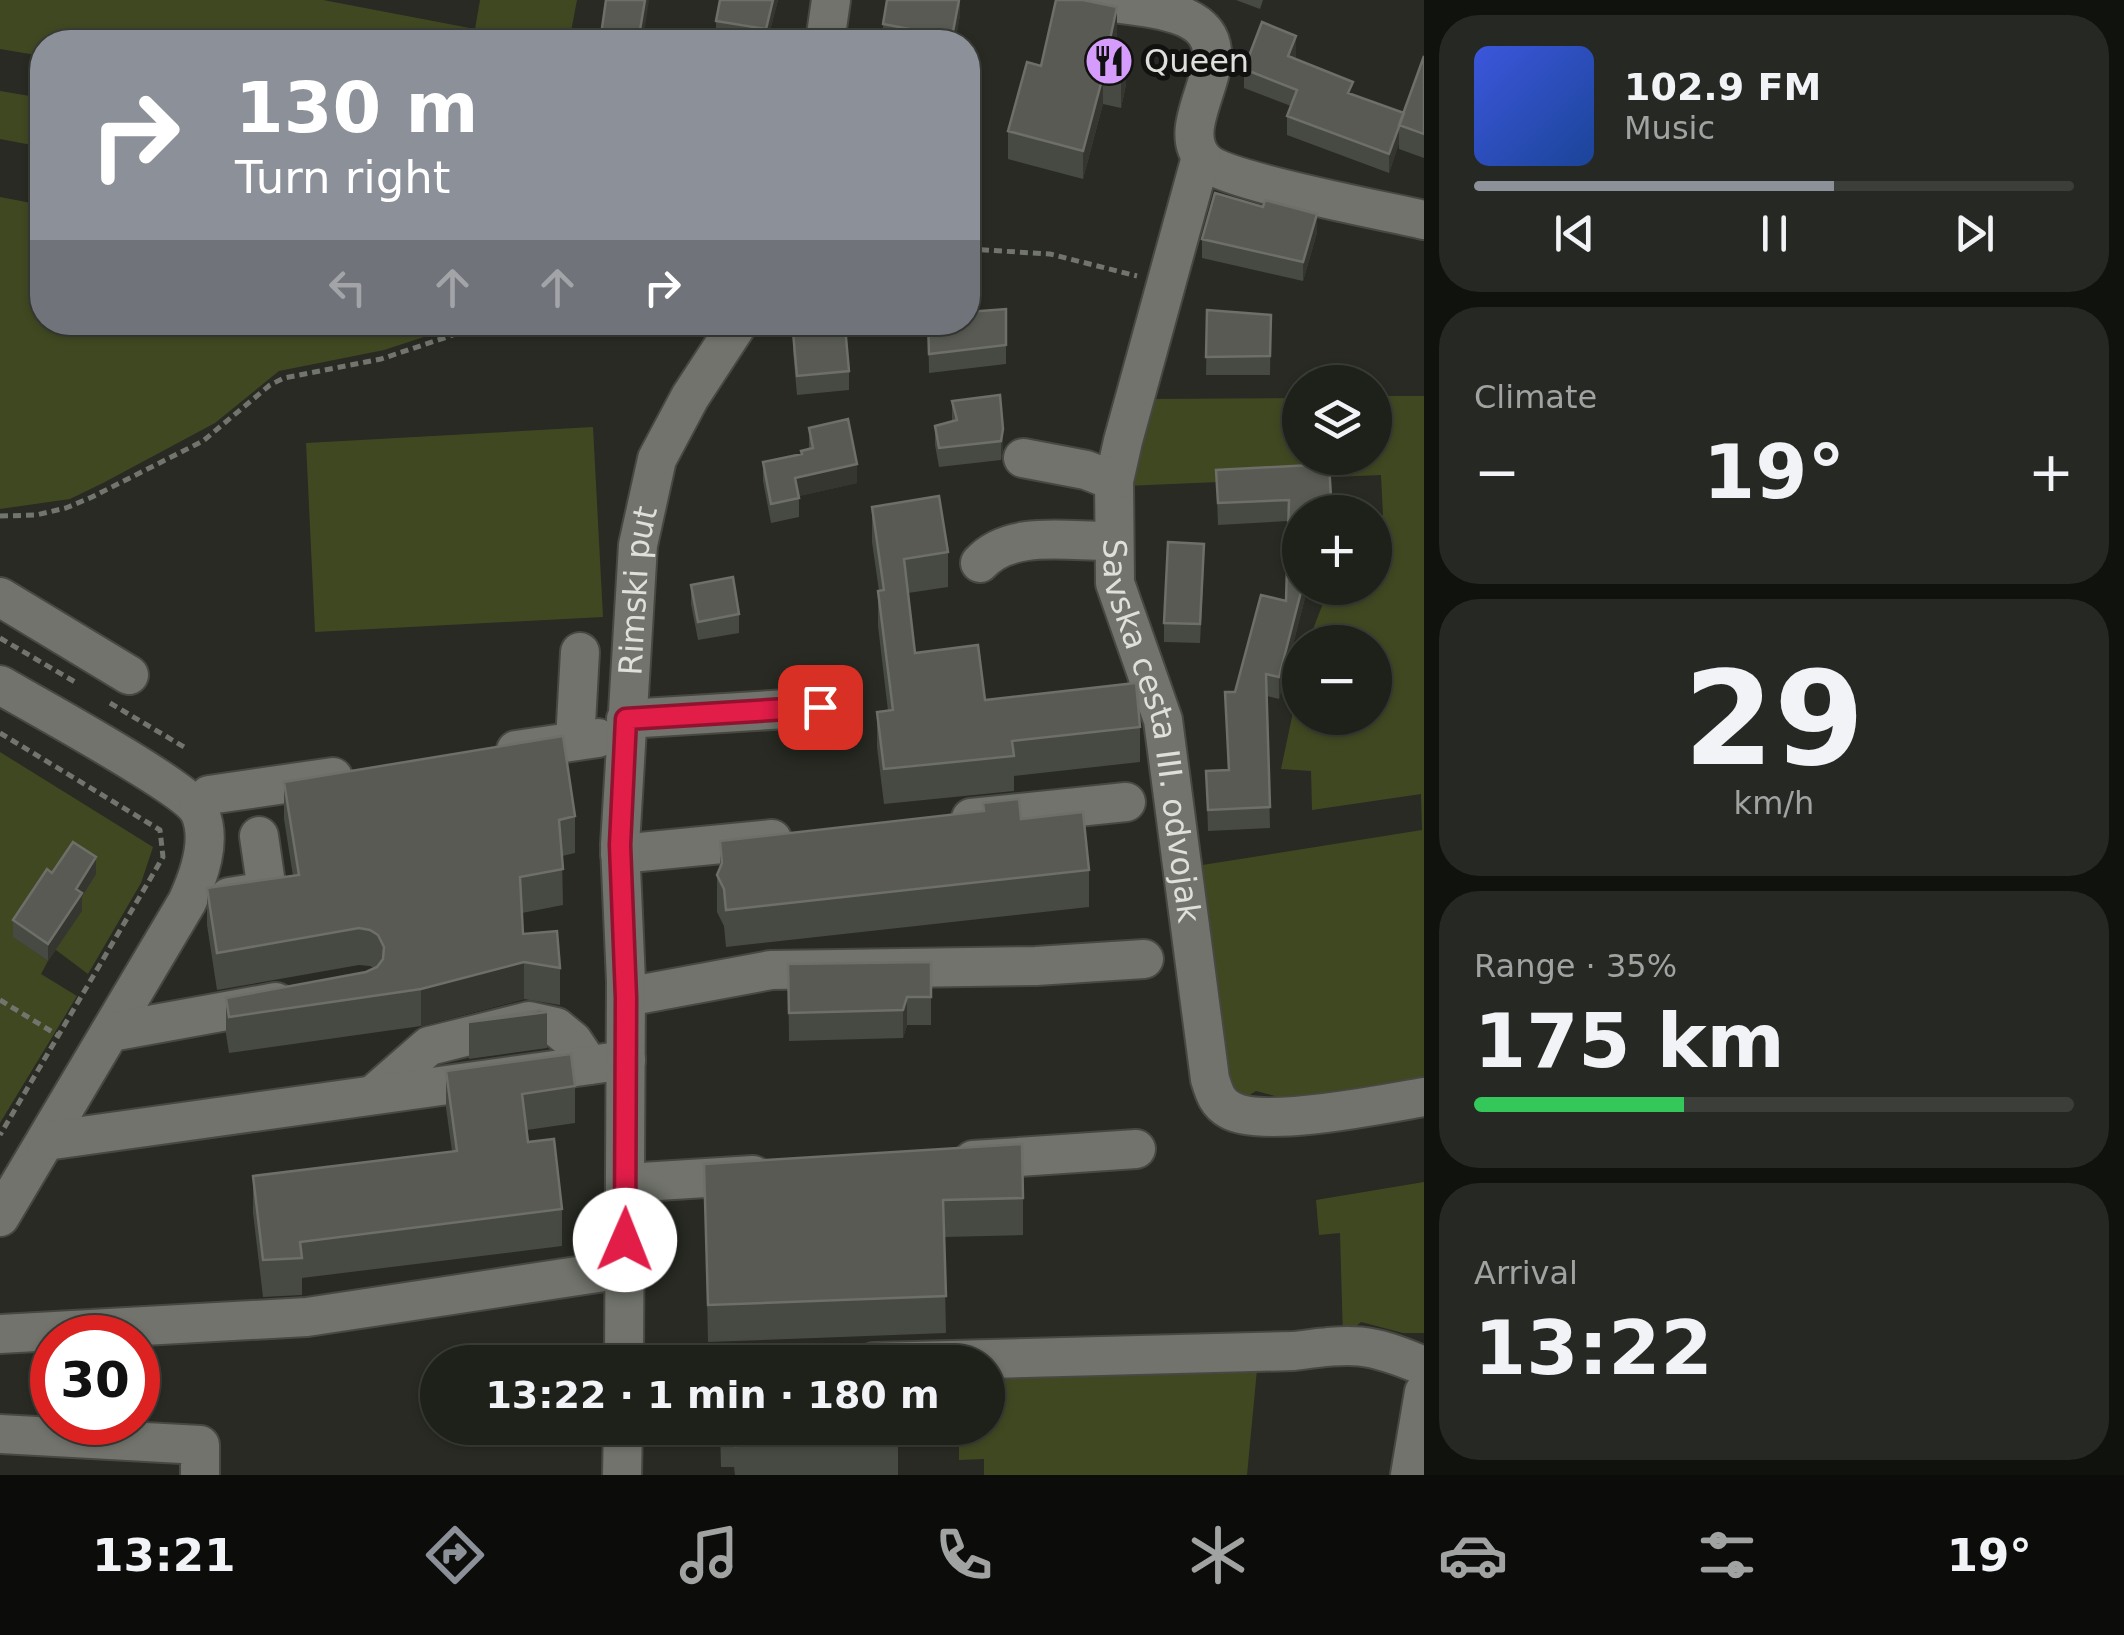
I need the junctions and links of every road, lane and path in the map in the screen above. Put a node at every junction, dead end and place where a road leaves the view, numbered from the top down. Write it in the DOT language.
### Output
graph roads {
  1 [pos="831,0"];
  2 [pos="1094,0"];
  3 [pos="1205,13"];
  4 [pos="827,30"];
  5 [pos="1201,157"];
  6 [pos="1424,220"];
  7 [pos="980,250"];
  8 [pos="1166,283"];
  9 [pos="454,335"];
  10 [pos="731,335"];
  11 [pos="1023,458"];
  12 [pos="1114,481"];
  13 [pos="0,516"];
  14 [pos="1112,542"];
  15 [pos="980,563"];
  16 [pos="0,597"];
  17 [pos="580,652"];
  18 [pos="129,675"];
  19 [pos="0,685"];
  20 [pos="820,707"];
  21 [pos="0,733"];
  22 [pos="599,733"];
  23 [pos="479,755"];
  24 [pos="363,772"];
  25 [pos="1126,802"];
  26 [pos="952,820"];
  27 [pos="201,828"];
  28 [pos="810,835"];
  29 [pos="259,836"];
  30 [pos="620,854"];
  31 [pos="187,902"];
  32 [pos="1144,959"];
  33 [pos="306,997"];
  34 [pos="626,998"];
  35 [pos="0,1000"];
  36 [pos="112,1032"];
  37 [pos="59,1036"];
  38 [pos="607,1062"];
  39 [pos="374,1094"];
  40 [pos="1424,1097"];
  41 [pos="0,1135"];
  42 [pos="46,1141"];
  43 [pos="1136,1149"];
  44 [pos="940,1162"];
  45 [pos="783,1173"];
  46 [pos="626,1183"];
  47 [pos="0,1217"];
  48 [pos="624,1269"];
  49 [pos="0,1334"];
  50 [pos="624,1345"];
  51 [pos="1005,1359"];
  52 [pos="1424,1366"];
  53 [pos="1424,1392"];
  54 [pos="0,1434"];
  55 [pos="623,1445"];
  56 [pos="200,1475"];
  57 [pos="622,1475"];
  58 [pos="1410,1475"];
  1 -- 4 [label="street"];
  2 -- 3 [label="street"];
  3 -- 5 [label="street, Savska cesta III. odvojak"];
  5 -- 6 [label="street"];
  5 -- 8 [label="street, Savska cesta III. odvojak"];
  7 -- 8 [label="path"];
  8 -- 12 [label="street, Savska cesta III. odvojak"];
  9 -- 13 [label="path"];
  10 -- 22 [label="street, Rimski put"];
  11 -- 12 [label="street"];
  12 -- 14 [label="street, Savska cesta III. odvojak"];
  14 -- 15 [label="street"];
  14 -- 40 [label="street, Savska cesta III. odvojak"];
  16 -- 18 [label="street"];
  17 -- 22 [label="street"];
  19 -- 27 [label="street"];
  20 -- 22 [label="street"];
  21 -- 37 [label="path"];
  22 -- 23 [label="street"];
  22 -- 30 [label="street, Rimski put"];
  24 -- 27 [label="street"];
  25 -- 26 [label="street"];
  27 -- 31 [label="street"];
  28 -- 30 [label="street"];
  29 -- 31 [label="street"];
  30 -- 34 [label="street, Rimski put"];
  31 -- 36 [label="street"];
  32 -- 34 [label="street"];
  33 -- 36 [label="street"];
  34 -- 38 [label="street, Rimski put"];
  35 -- 37 [label="path"];
  36 -- 42 [label="street"];
  37 -- 41 [label="path"];
  38 -- 39 [label="street"];
  38 -- 39 [label="street"];
  38 -- 46 [label="street, Rimski put"];
  39 -- 42 [label="street"];
  42 -- 47 [label="street"];
  43 -- 44 [label="street"];
  45 -- 46 [label="street"];
  46 -- 48 [label="street, Rimski put"];
  48 -- 49 [label="street"];
  48 -- 50 [label="street, Rimski put"];
  51 -- 52 [label="street"];
  53 -- 58 [label="street"];
  54 -- 56 [label="street"];
  55 -- 57 [label="street"];
}
